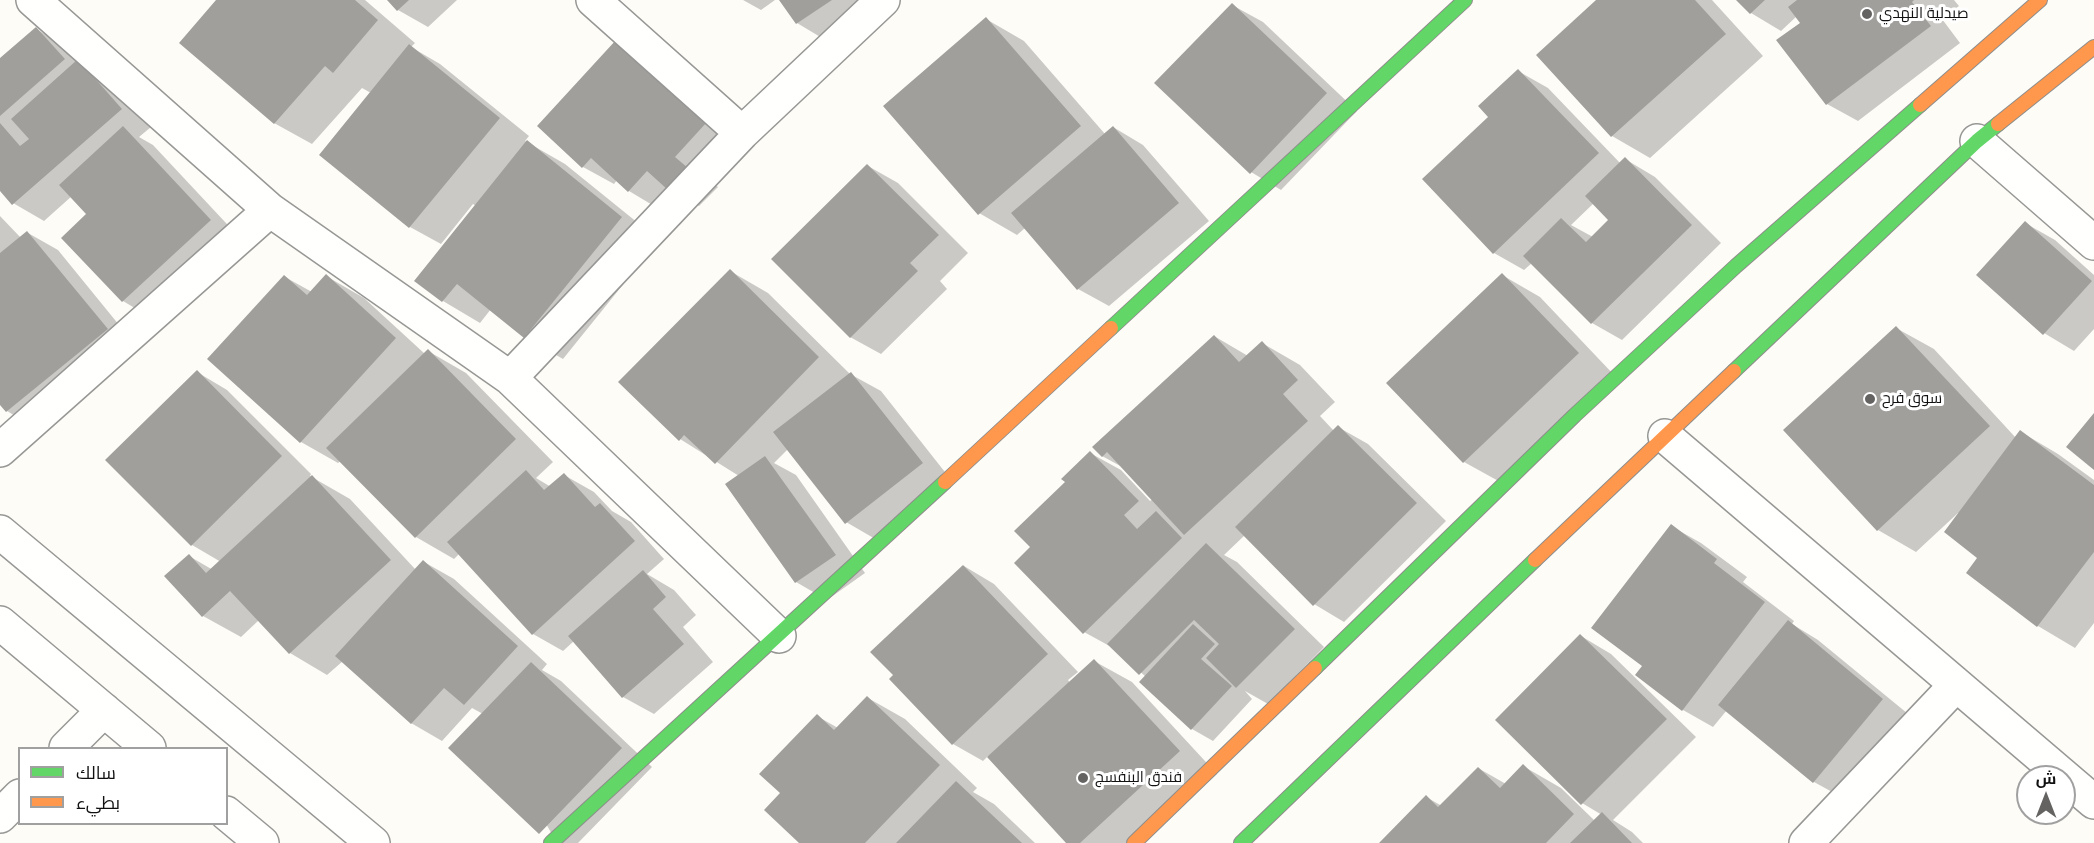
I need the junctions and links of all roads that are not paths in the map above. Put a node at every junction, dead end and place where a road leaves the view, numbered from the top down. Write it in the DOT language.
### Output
graph roads {
  1 [pos="593,0"];
  2 [pos="883,0"];
  3 [pos="1465,0"];
  4 [pos="2040,0"];
  5 [pos="53,6"];
  6 [pos="2094,46"];
  7 [pos="742,133"];
  8 [pos="1977,141"];
  9 [pos="270,210"];
  10 [pos="2094,243"];
  11 [pos="510,378"];
  12 [pos="1665,436"];
  13 [pos="0,450"];
  14 [pos="0,532"];
  15 [pos="0,623"];
  16 [pos="779,636"];
  17 [pos="1956,685"];
  18 [pos="104,710"];
  19 [pos="67,747"];
  20 [pos="148,747"];
  21 [pos="18,798"];
  22 [pos="2094,802"];
  23 [pos="228,815"];
  24 [pos="0,816"];
  25 [pos="262,843"];
  26 [pos="373,843"];
  27 [pos="551,843"];
  28 [pos="1134,843"];
  29 [pos="1241,843"];
  30 [pos="1806,843"];
  1 -- 7 [label="street"];
  2 -- 7 [label="street"];
  3 -- 16 [label="main road"];
  4 -- 28 [label="main road"];
  5 -- 9 [label="street"];
  6 -- 8 [label="main road"];
  7 -- 11 [label="street"];
  8 -- 10 [label="street"];
  8 -- 12 [label="main road"];
  9 -- 11 [label="street"];
  9 -- 13 [label="street"];
  11 -- 16 [label="street"];
  12 -- 17 [label="street"];
  12 -- 29 [label="main road"];
  14 -- 26 [label="street"];
  15 -- 18 [label="street"];
  16 -- 27 [label="main road"];
  17 -- 22 [label="street"];
  17 -- 30 [label="street"];
  18 -- 19 [label="street"];
  18 -- 20 [label="street"];
  21 -- 24 [label="street"];
  23 -- 25 [label="street"];
}
